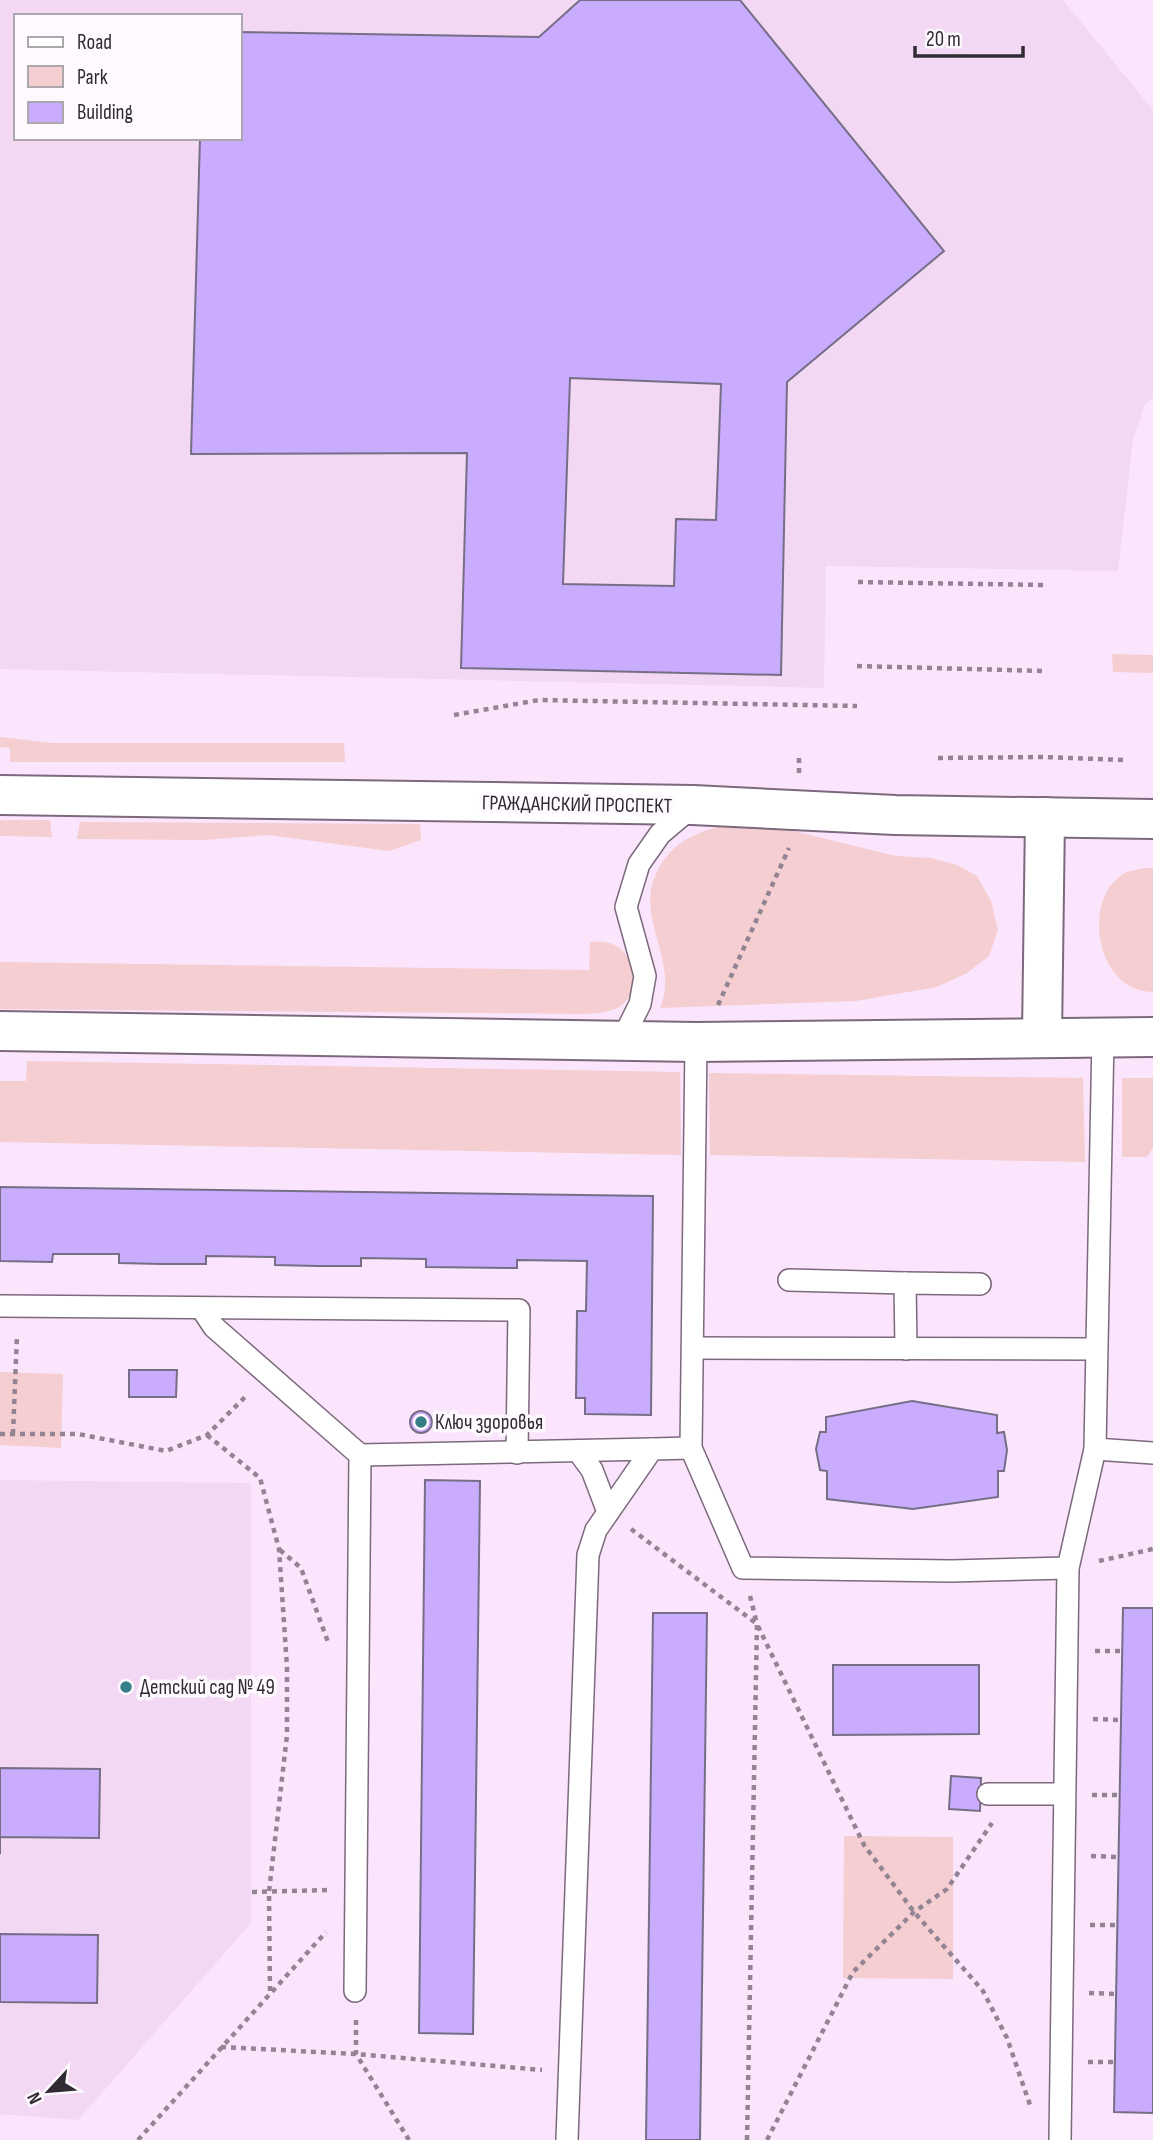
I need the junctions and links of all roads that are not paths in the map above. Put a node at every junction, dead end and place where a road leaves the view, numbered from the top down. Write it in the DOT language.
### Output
graph roads {
  1 [pos="0,795"];
  2 [pos="693,805"];
  3 [pos="1045,817"];
  4 [pos="1153,818"];
  5 [pos="0,1031"];
  6 [pos="1042,1036"];
  7 [pos="1103,1036"];
  8 [pos="1153,1037"];
  9 [pos="622,1040"];
  10 [pos="696,1042"];
  11 [pos="789,1280"];
  12 [pos="905,1283"];
  13 [pos="980,1284"];
  14 [pos="9,1306"];
  15 [pos="202,1309"];
  16 [pos="693,1348"];
  17 [pos="906,1349"];
  18 [pos="1097,1349"];
  19 [pos="691,1448"];
  20 [pos="652,1449"];
  21 [pos="1095,1449"];
  22 [pos="578,1451"];
  23 [pos="517,1453"];
  24 [pos="1153,1453"];
  25 [pos="360,1455"];
  26 [pos="608,1512"];
  27 [pos="1068,1568"];
  28 [pos="988,1794"];
  29 [pos="1063,1794"];
  30 [pos="355,1991"];
  31 [pos="566,2140"];
  32 [pos="1060,2140"];
  1 -- 2 [label="main road, ГРАЖДАНСКИЙ ПРОСПЕКТ"];
  2 -- 3 [label="main road, ГРАЖДАНСКИЙ ПРОСПЕКТ"];
  2 -- 9 [label="lane"];
  3 -- 4 [label="main road, ГРАЖДАНСКИЙ ПРОСПЕКТ"];
  3 -- 6 [label="main road"];
  5 -- 9 [label="main road"];
  6 -- 7 [label="main road"];
  6 -- 10 [label="main road"];
  7 -- 8 [label="main road"];
  7 -- 18 [label="lane"];
  9 -- 10 [label="main road"];
  10 -- 16 [label="lane"];
  11 -- 12 [label="lane"];
  12 -- 13 [label="lane"];
  12 -- 17 [label="lane"];
  14 -- 15 [label="lane"];
  15 -- 23 [label="lane"];
  15 -- 25 [label="lane"];
  16 -- 17 [label="lane"];
  16 -- 19 [label="lane"];
  17 -- 18 [label="lane"];
  18 -- 21 [label="lane"];
  19 -- 20 [label="lane"];
  19 -- 27 [label="lane"];
  20 -- 22 [label="lane"];
  20 -- 26 [label="lane"];
  21 -- 24 [label="lane"];
  21 -- 27 [label="lane"];
  22 -- 23 [label="lane"];
  22 -- 26 [label="lane"];
  23 -- 25 [label="lane"];
  25 -- 30 [label="lane"];
  26 -- 31 [label="lane"];
  27 -- 29 [label="lane"];
  28 -- 29 [label="lane"];
  29 -- 32 [label="lane"];
}
